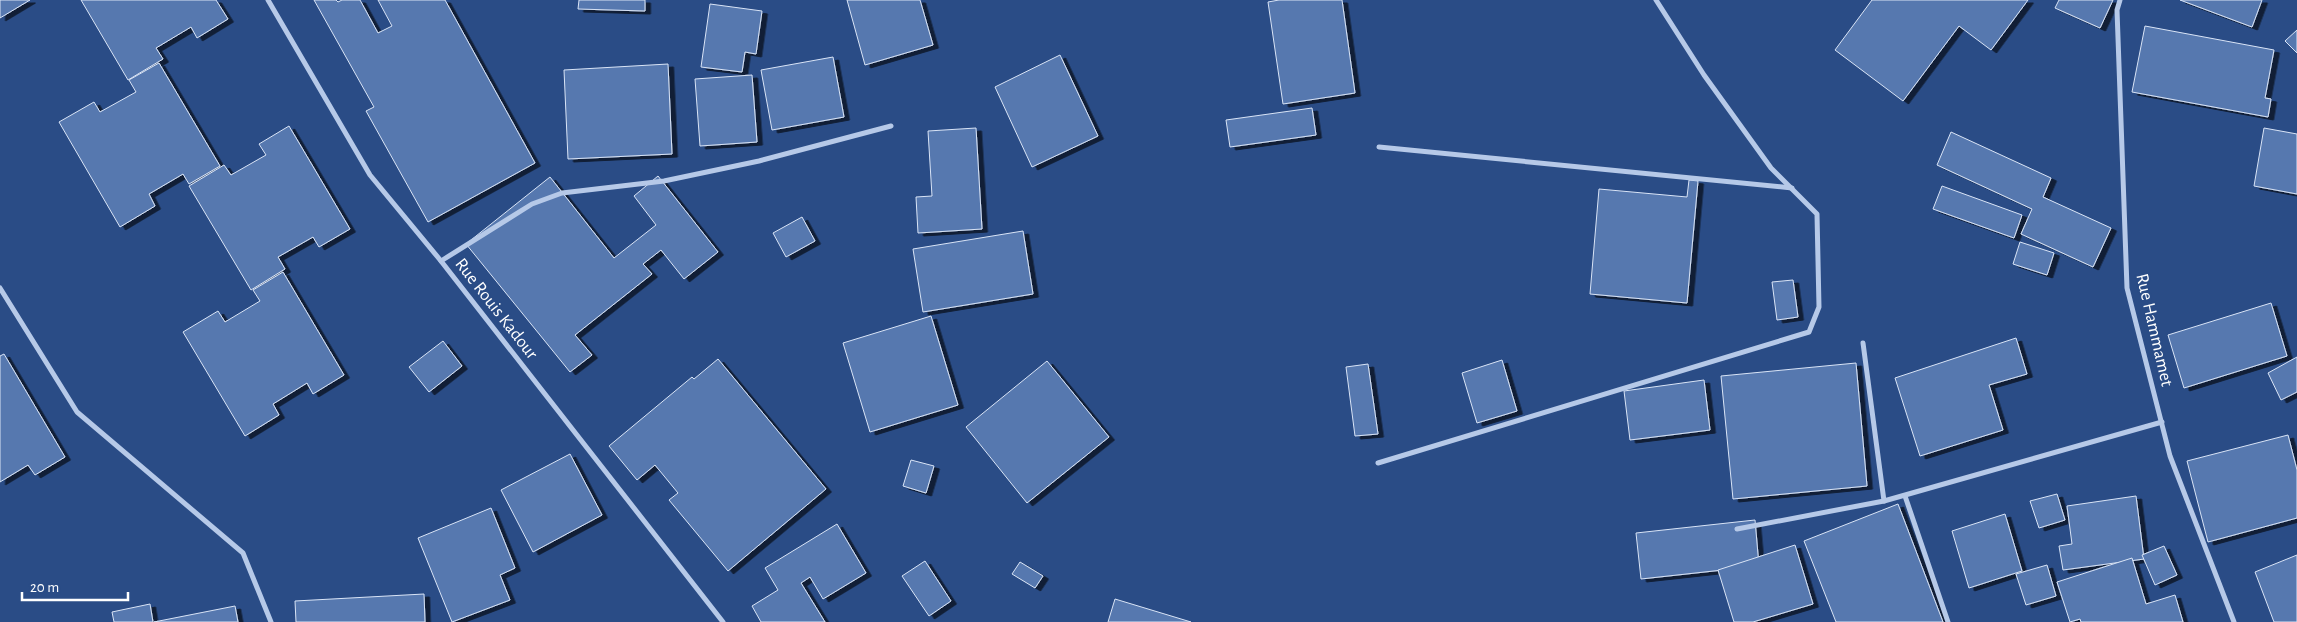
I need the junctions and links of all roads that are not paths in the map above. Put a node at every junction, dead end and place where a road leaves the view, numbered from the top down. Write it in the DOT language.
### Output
graph roads {
  1 [pos="268,0"];
  2 [pos="1656,0"];
  3 [pos="2120,0"];
  4 [pos="891,126"];
  5 [pos="1379,146"];
  6 [pos="1792,188"];
  7 [pos="441,261"];
  8 [pos="0,288"];
  9 [pos="1864,342"];
  10 [pos="2162,422"];
  11 [pos="1378,463"];
  12 [pos="1905,496"];
  13 [pos="1884,501"];
  14 [pos="1737,529"];
  15 [pos="271,622"];
  16 [pos="723,622"];
  17 [pos="1948,622"];
  18 [pos="2234,622"];
  1 -- 7 [label="street, Rue Rouis Kadour"];
  2 -- 6 [label="street"];
  3 -- 10 [label="street, Rue Hammamet"];
  4 -- 7 [label="street"];
  5 -- 6 [label="street"];
  6 -- 11 [label="street"];
  7 -- 16 [label="street, Rue Rouis Kadour"];
  8 -- 15 [label="street"];
  9 -- 13 [label="street"];
  10 -- 12 [label="street"];
  10 -- 18 [label="street, Rue Hammamet"];
  12 -- 13 [label="street"];
  12 -- 17 [label="street"];
  13 -- 14 [label="street"];
}
